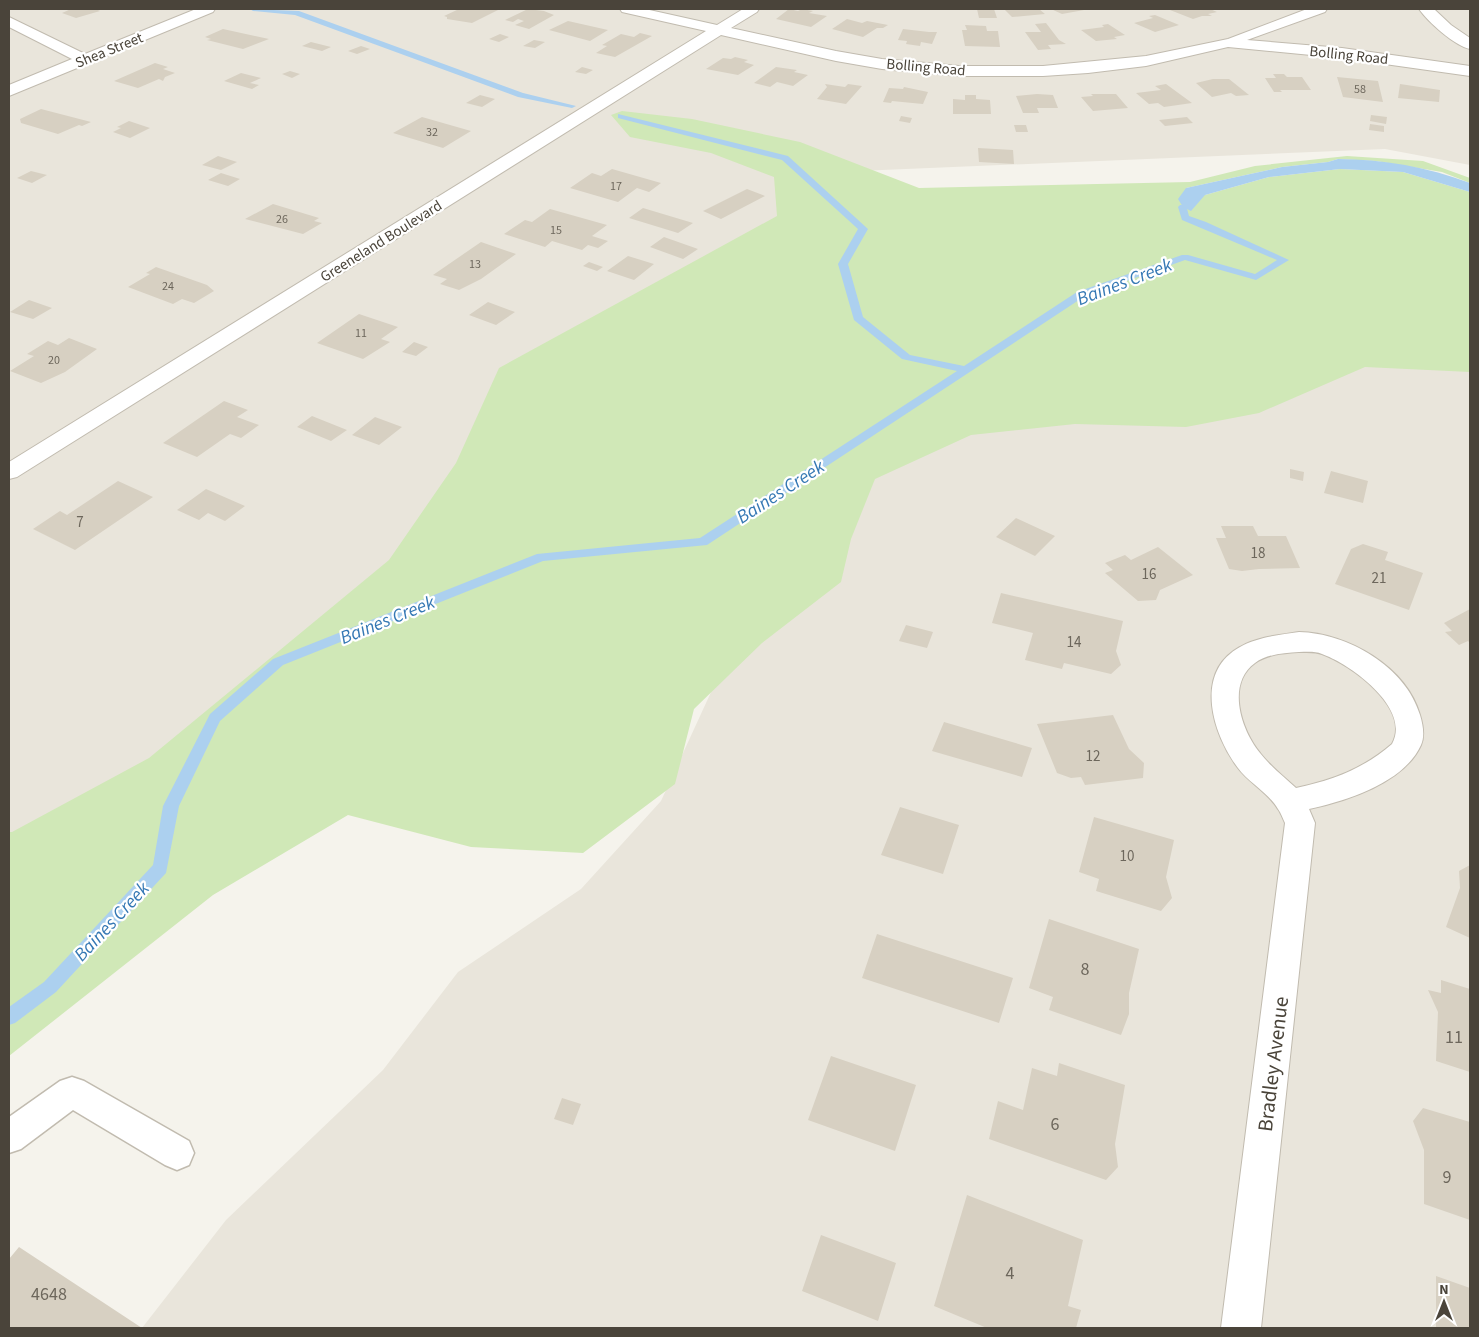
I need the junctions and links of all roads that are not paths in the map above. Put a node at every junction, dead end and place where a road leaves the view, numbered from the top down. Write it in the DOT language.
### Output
graph roads {
  1 [pos="208,9"];
  2 [pos="627,9"];
  3 [pos="752,9"];
  4 [pos="1320,9"];
  5 [pos="1426,9"];
  6 [pos="9,21"];
  7 [pos="718,30"];
  8 [pos="1228,42"];
  9 [pos="1470,45"];
  10 [pos="84,60"];
  11 [pos="1470,71"];
  12 [pos="9,92"];
  13 [pos="9,472"];
  14 [pos="1290,801"];
  15 [pos="9,1137"];
  16 [pos="177,1152"];
  17 [pos="1241,1328"];
  1 -- 10 [label="street, Shea Street"];
  2 -- 7 [label="street, Bolling Road"];
  3 -- 7 [label="street, Greeneland Boulevard"];
  4 -- 8 [label="street, Bolling Road"];
  5 -- 9 [label="street"];
  6 -- 10 [label="street"];
  7 -- 8 [label="street, Bolling Road"];
  7 -- 13 [label="street, Greeneland Boulevard"];
  8 -- 11 [label="street, Bolling Road"];
  10 -- 12 [label="street, Shea Street"];
  14 -- 14 [label="street"];
  14 -- 17 [label="street, Bradley Avenue"];
  15 -- 16 [label="lane"];
}
